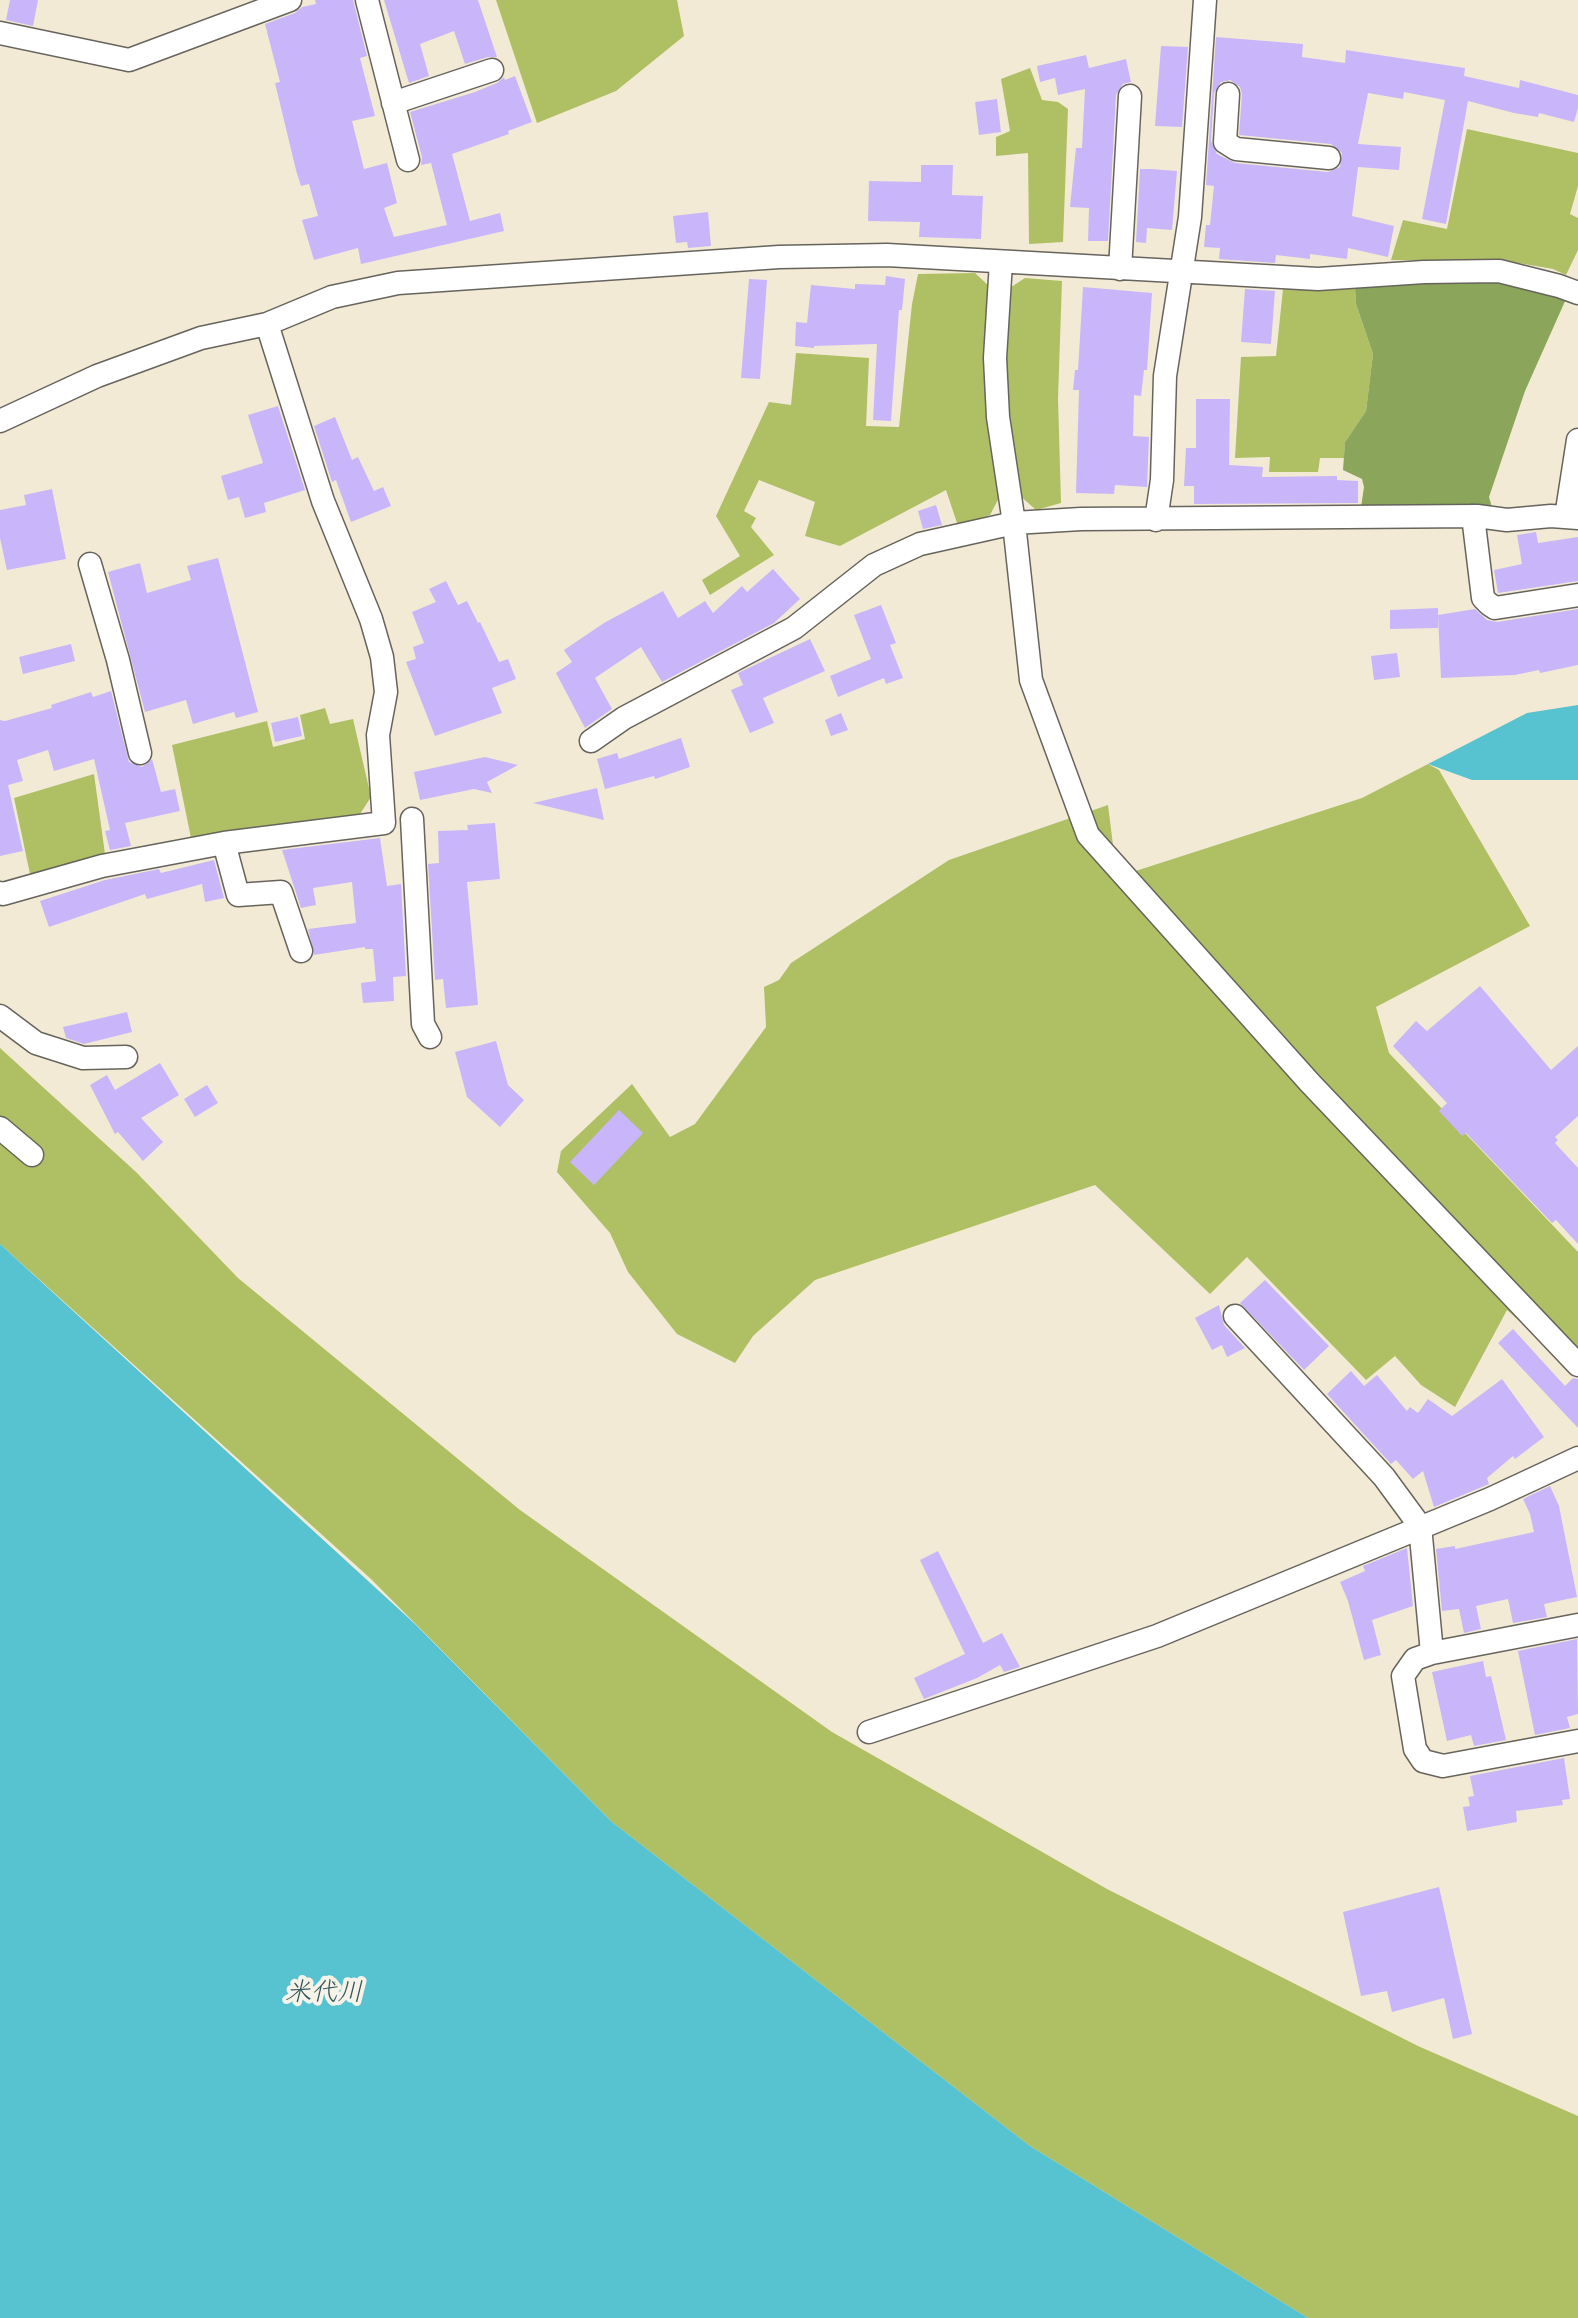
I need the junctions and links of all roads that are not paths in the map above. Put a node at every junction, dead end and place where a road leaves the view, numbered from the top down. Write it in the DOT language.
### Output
graph roads {
  1 [pos="290,0"];
  2 [pos="367,0"];
  3 [pos="1205,0"];
  4 [pos="0,33"];
  5 [pos="492,70"];
  6 [pos="1228,94"];
  7 [pos="1130,96"];
  8 [pos="393,103"];
  9 [pos="1329,158"];
  10 [pos="408,160"];
  11 [pos="1001,262"];
  12 [pos="1120,269"];
  13 [pos="1181,272"];
  14 [pos="1578,293"];
  15 [pos="267,324"];
  16 [pos="0,421"];
  17 [pos="1578,440"];
  18 [pos="1473,516"];
  19 [pos="1572,517"];
  20 [pos="1156,520"];
  21 [pos="1014,523"];
  22 [pos="90,564"];
  23 [pos="1578,595"];
  24 [pos="591,741"];
  25 [pos="140,753"];
  26 [pos="412,819"];
  27 [pos="224,843"];
  28 [pos="0,893"];
  29 [pos="301,951"];
  30 [pos="0,1016"];
  31 [pos="430,1037"];
  32 [pos="126,1057"];
  33 [pos="0,1128"];
  34 [pos="32,1155"];
  35 [pos="1235,1316"];
  36 [pos="1578,1365"];
  37 [pos="1578,1458"];
  38 [pos="1420,1526"];
  39 [pos="1578,1625"];
  40 [pos="1432,1653"];
  41 [pos="869,1732"];
  42 [pos="1578,1741"];
  1 -- 4 [label="street"];
  2 -- 8 [label="street"];
  3 -- 13 [label="street"];
  5 -- 8 [label="street"];
  6 -- 9 [label="street"];
  7 -- 12 [label="street"];
  8 -- 10 [label="street"];
  11 -- 12 [label="street"];
  11 -- 15 [label="street"];
  11 -- 21 [label="street"];
  12 -- 13 [label="street"];
  13 -- 14 [label="street"];
  13 -- 20 [label="street"];
  15 -- 16 [label="street"];
  15 -- 27 [label="street"];
  17 -- 19 [label="street"];
  18 -- 19 [label="street"];
  18 -- 20 [label="street"];
  18 -- 23 [label="street"];
  20 -- 21 [label="street"];
  21 -- 24 [label="street"];
  21 -- 36 [label="street"];
  22 -- 25 [label="street"];
  26 -- 31 [label="street"];
  27 -- 28 [label="street"];
  27 -- 29 [label="street"];
  30 -- 32 [label="street"];
  33 -- 34 [label="street"];
  35 -- 38 [label="street"];
  37 -- 38 [label="street"];
  38 -- 40 [label="street"];
  38 -- 41 [label="street"];
  39 -- 40 [label="street"];
  40 -- 42 [label="street"];
}
